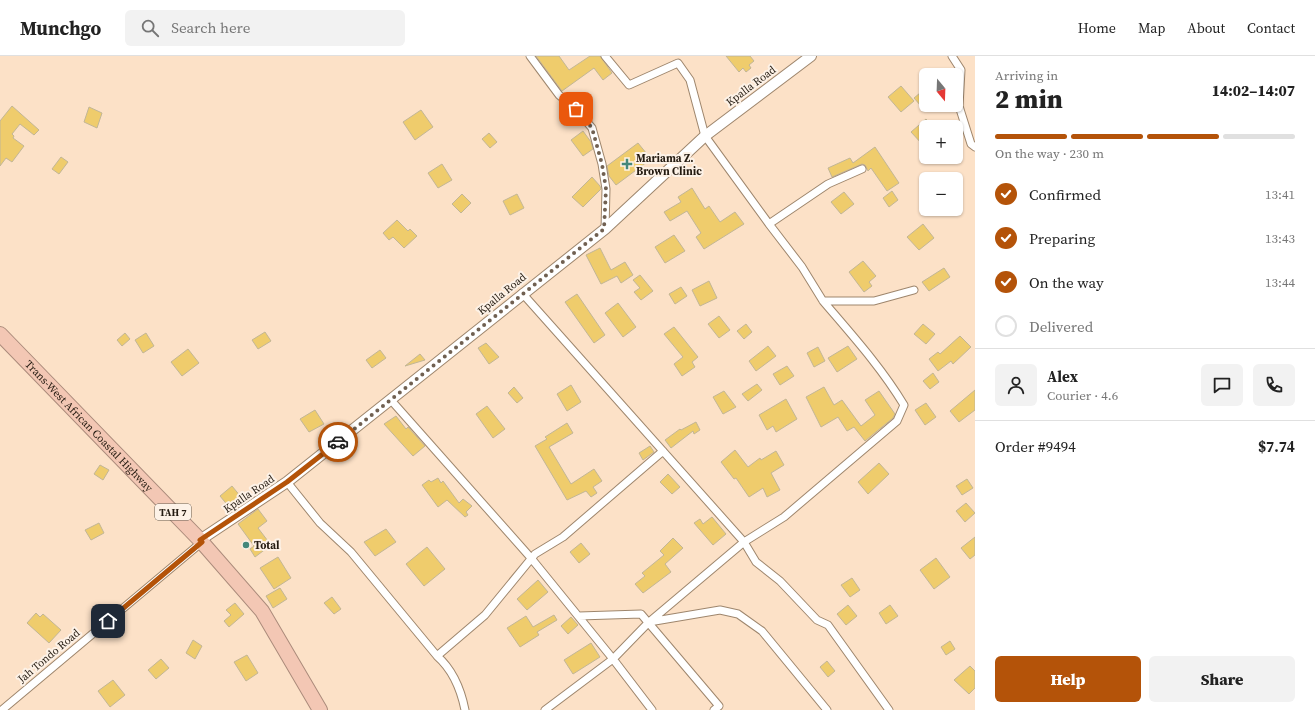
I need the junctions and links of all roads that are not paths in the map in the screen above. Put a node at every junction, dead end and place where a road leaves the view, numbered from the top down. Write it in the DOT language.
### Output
graph roads {
  1 [pos="530,56"];
  2 [pos="604,56"];
  3 [pos="811,56"];
  4 [pos="952,56"];
  5 [pos="705,136"];
  6 [pos="975,147"];
  7 [pos="862,169"];
  8 [pos="769,224"];
  9 [pos="604,229"];
  10 [pos="914,290"];
  11 [pos="522,293"];
  12 [pos="823,301"];
  13 [pos="0,334"];
  14 [pos="390,400"];
  15 [pos="663,450"];
  16 [pos="287,482"];
  17 [pos="201,541"];
  18 [pos="744,542"];
  19 [pos="531,558"];
  20 [pos="579,616"];
  21 [pos="648,623"];
  22 [pos="437,656"];
  23 [pos="613,659"];
  24 [pos="2,710"];
  25 [pos="320,710"];
  26 [pos="465,710"];
  27 [pos="545,710"];
  28 [pos="652,710"];
  29 [pos="714,710"];
  30 [pos="827,710"];
  31 [pos="889,710"];
  1 -- 9 [label="street"];
  2 -- 5 [label="street"];
  3 -- 5 [label="street, Kpalla Road"];
  4 -- 6 [label="street"];
  5 -- 8 [label="street"];
  5 -- 9 [label="street, Kpalla Road"];
  7 -- 8 [label="street"];
  8 -- 12 [label="street"];
  9 -- 11 [label="street, Kpalla Road"];
  10 -- 12 [label="street"];
  11 -- 14 [label="street, Kpalla Road"];
  11 -- 15 [label="street"];
  12 -- 18 [label="street"];
  13 -- 17 [label="highway, Trans-West African Coastal Highway / TAH 7"];
  14 -- 16 [label="street, Kpalla Road"];
  14 -- 19 [label="street"];
  15 -- 18 [label="street"];
  15 -- 19 [label="street"];
  16 -- 17 [label="street, Kpalla Road"];
  16 -- 22 [label="street"];
  17 -- 24 [label="street, Jah Tondo Road"];
  17 -- 25 [label="highway, Trans-West African Coastal Highway / TAH 7"];
  18 -- 21 [label="street"];
  18 -- 31 [label="street"];
  19 -- 20 [label="street"];
  19 -- 22 [label="street"];
  20 -- 21 [label="street"];
  20 -- 23 [label="street"];
  21 -- 23 [label="street"];
  21 -- 29 [label="street"];
  21 -- 30 [label="street"];
  22 -- 26 [label="street"];
  23 -- 27 [label="street"];
  23 -- 28 [label="street"];
}
